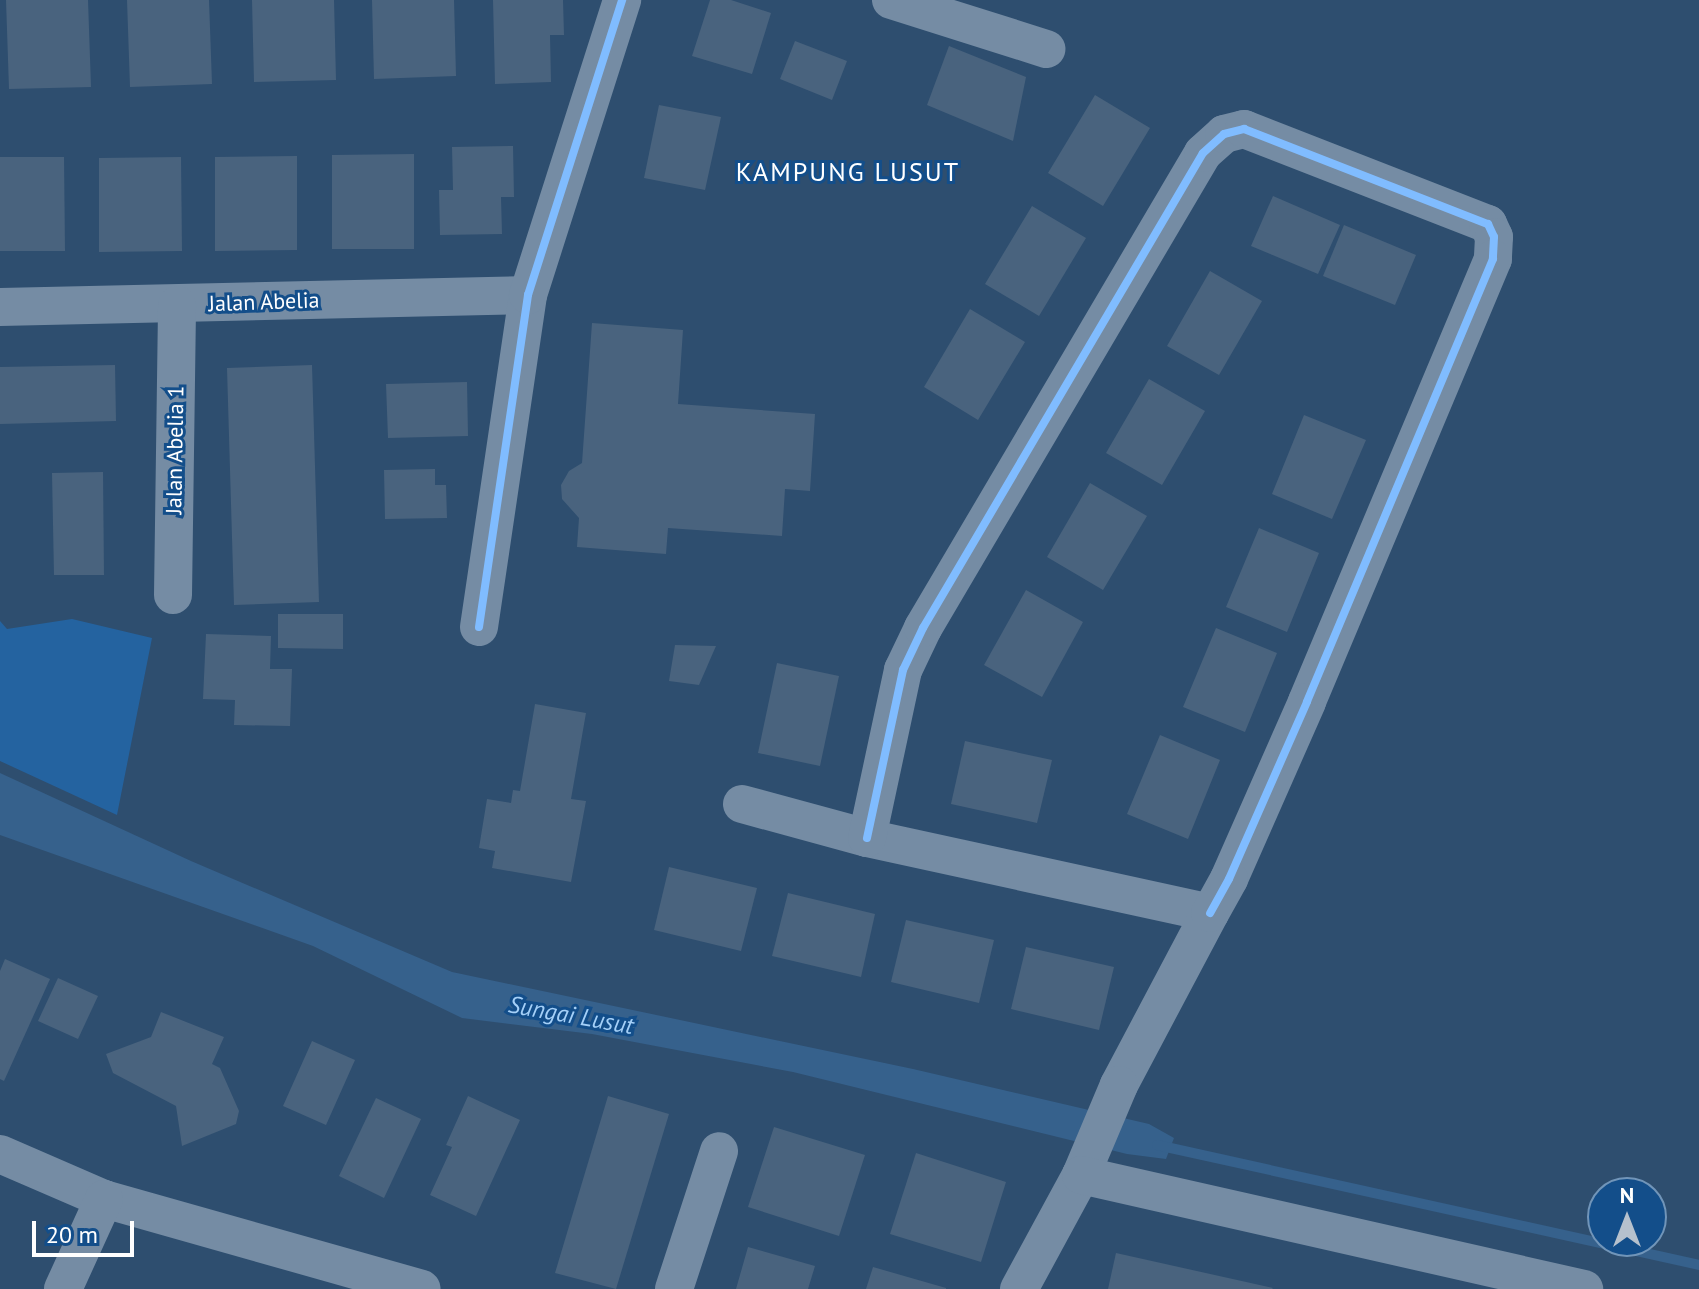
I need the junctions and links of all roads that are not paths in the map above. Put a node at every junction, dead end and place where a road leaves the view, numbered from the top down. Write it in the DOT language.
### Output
graph roads {
  1 [pos="622,0"];
  2 [pos="891,0"];
  3 [pos="1046,49"];
  4 [pos="528,295"];
  5 [pos="177,305"];
  6 [pos="0,307"];
  7 [pos="173,595"];
  8 [pos="479,627"];
  9 [pos="742,804"];
  10 [pos="867,838"];
  11 [pos="1210,913"];
  12 [pos="719,1151"];
  13 [pos="0,1154"];
  14 [pos="1085,1166"];
  15 [pos="104,1199"];
  16 [pos="63,1289"];
  17 [pos="421,1289"];
  18 [pos="674,1289"];
  19 [pos="1019,1289"];
  20 [pos="1584,1289"];
  1 -- 4 [label="street"];
  2 -- 3 [label="street"];
  4 -- 5 [label="street, Jalan Abelia"];
  4 -- 8 [label="street"];
  5 -- 6 [label="street, Jalan Abelia"];
  5 -- 7 [label="street, Jalan Abelia 1"];
  9 -- 10 [label="street"];
  10 -- 11 [label="street"];
  10 -- 11 [label="street"];
  11 -- 14 [label="street"];
  12 -- 18 [label="street"];
  13 -- 15 [label="street"];
  14 -- 19 [label="street"];
  14 -- 20 [label="street"];
  15 -- 16 [label="street"];
  15 -- 17 [label="street"];
}
